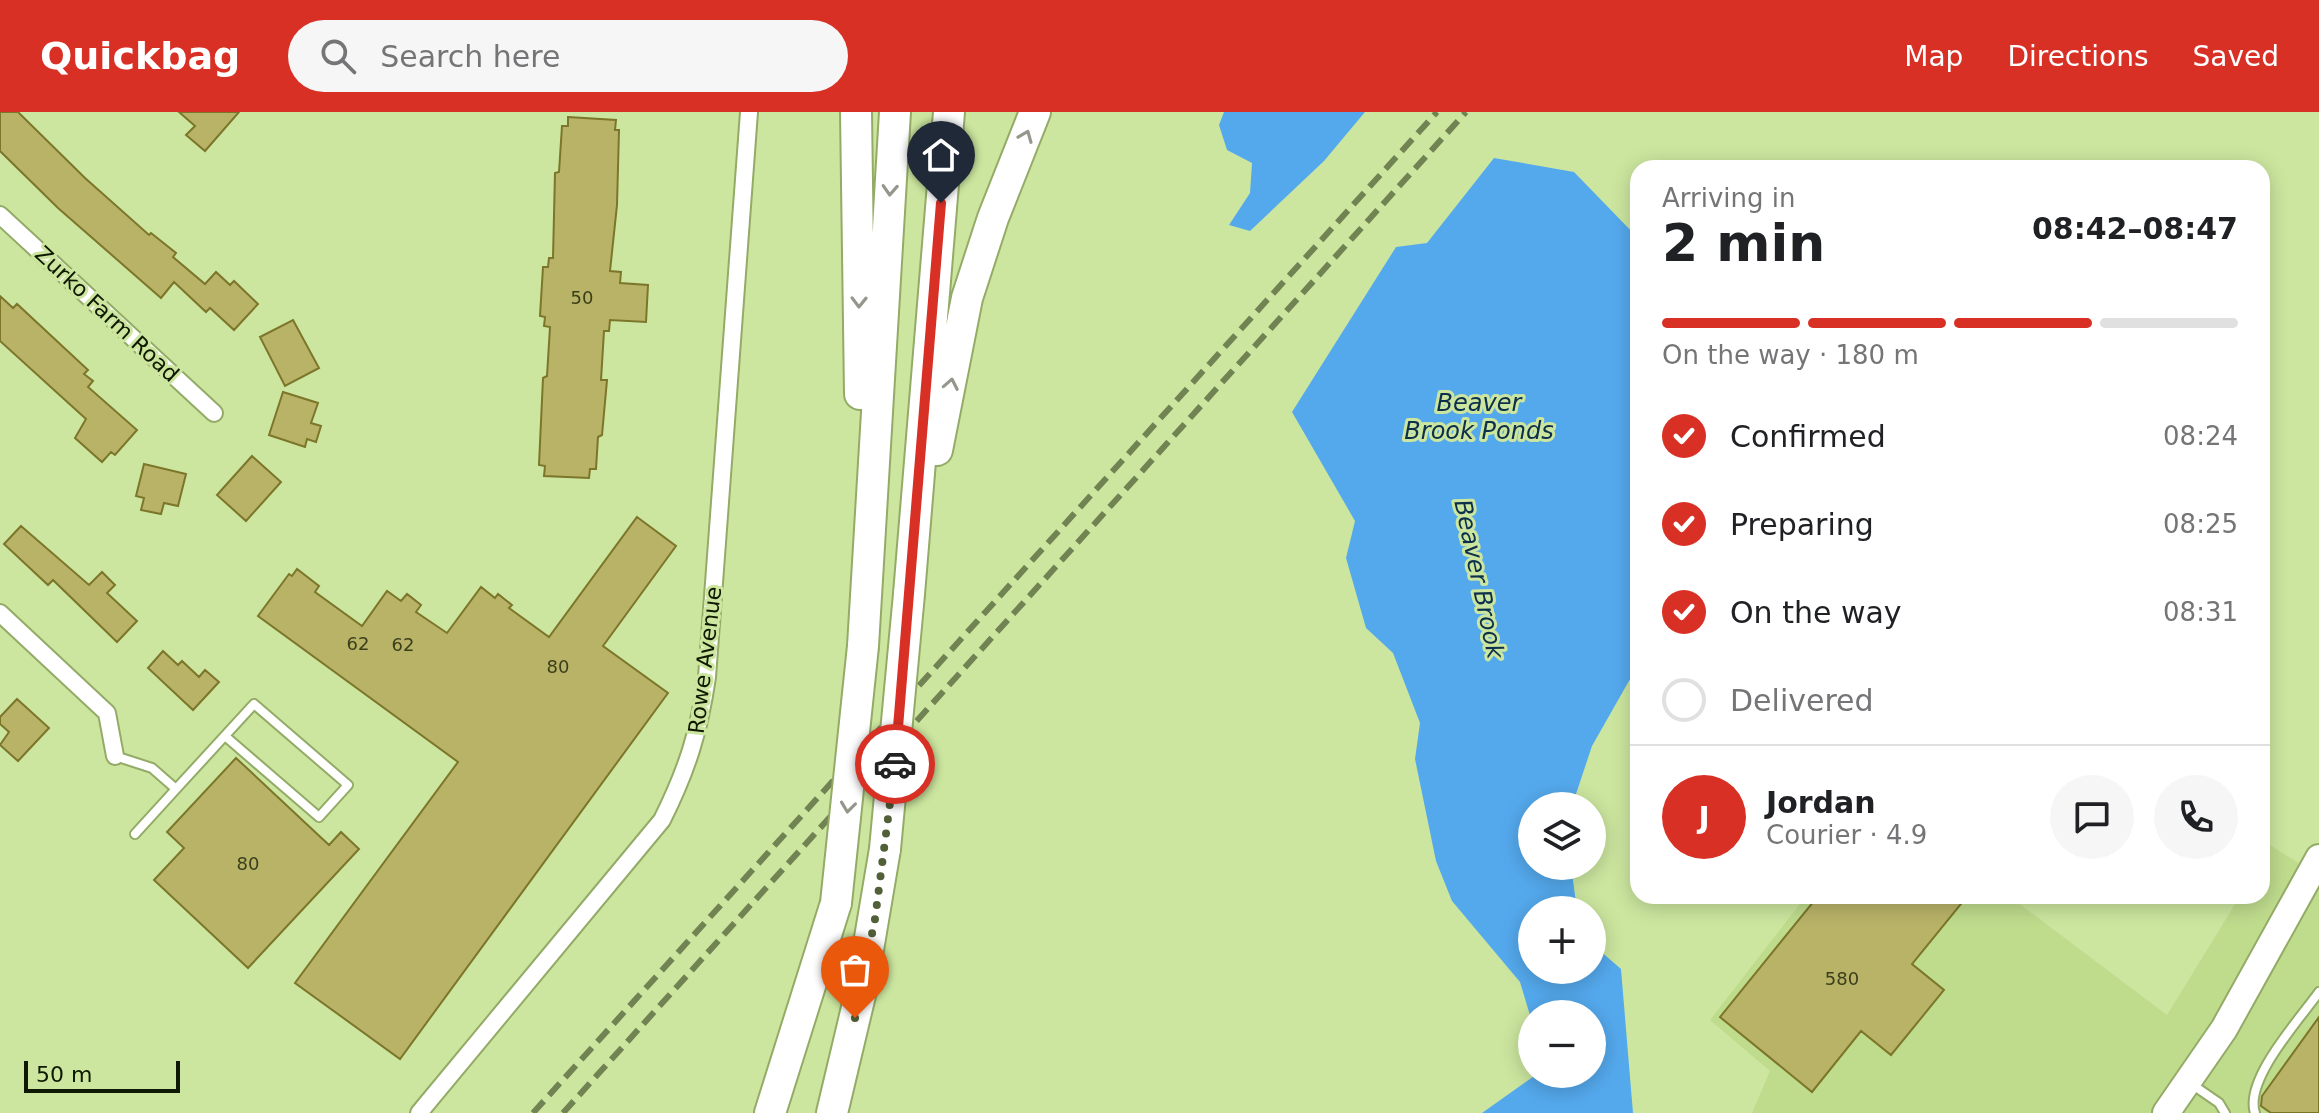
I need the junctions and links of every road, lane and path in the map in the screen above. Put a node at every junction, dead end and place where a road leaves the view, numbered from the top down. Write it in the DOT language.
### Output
graph roads {
  1 [pos="749,112"];
  2 [pos="856,112"];
  3 [pos="895,112"];
  4 [pos="949,112"];
  5 [pos="1035,112"];
  6 [pos="0,215"];
  7 [pos="214,413"];
  8 [pos="868,558"];
  9 [pos="910,582"];
  10 [pos="0,613"];
  11 [pos="225,736"];
  12 [pos="115,756"];
  13 [pos="176,789"];
  14 [pos="135,834"];
  15 [pos="885,849"];
  16 [pos="2319,858"];
  17 [pos="836,903"];
  18 [pos="2319,992"];
  19 [pos="2188,1081"];
  20 [pos="2174,1110"];
  21 [pos="419,1113"];
  22 [pos="770,1113"];
  23 [pos="792,1113"];
  24 [pos="832,1113"];
  25 [pos="850,1113"];
  26 [pos="2225,1113"];
  27 [pos="2255,1113"];
  1 -- 21 [label="street, Rowe Avenue"];
  2 -- 8 [label="highway, one-way"];
  3 -- 8 [label="highway, one-way"];
  4 -- 9 [label="highway"];
  9 -- 5 [label="highway, one-way"];
  6 -- 7 [label="street, Zurko Farm Road"];
  8 -- 17 [label="highway, one-way, bridge"];
  9 -- 15 [label="highway, bridge"];
  10 -- 12 [label="street"];
  11 -- 11 [label="lane"];
  11 -- 13 [label="lane"];
  12 -- 13 [label="lane"];
  13 -- 14 [label="lane"];
  15 -- 24 [label="highway"];
  15 -- 25 [label="highway"];
  16 -- 19 [label="main road"];
  17 -- 22 [label="highway"];
  17 -- 23 [label="highway"];
  18 -- 27 [label="lane"];
  19 -- 20 [label="main road"];
  19 -- 26 [label="lane"];
}
